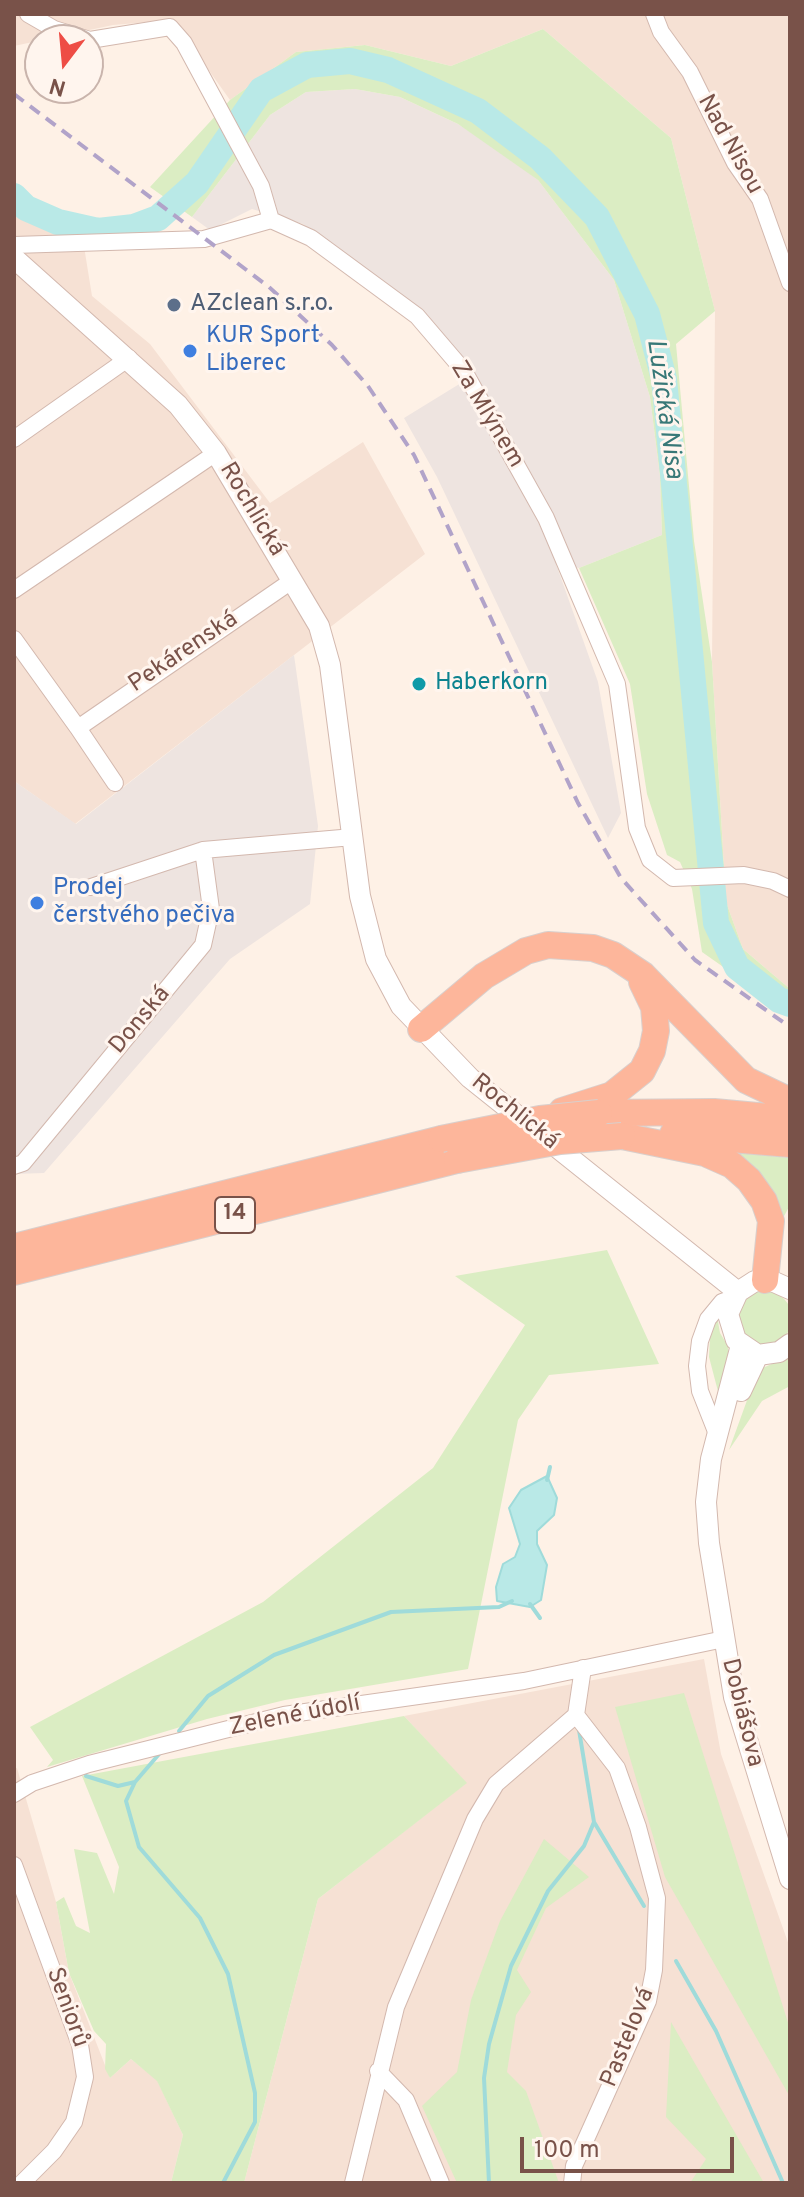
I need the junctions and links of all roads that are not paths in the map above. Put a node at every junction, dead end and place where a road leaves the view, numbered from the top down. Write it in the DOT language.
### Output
graph roads {
  1 [pos="28,14"];
  2 [pos="654,14"];
  3 [pos="271,220"];
  4 [pos="14,245"];
  5 [pos="14,258"];
  6 [pos="790,283"];
  7 [pos="129,358"];
  8 [pos="14,439"];
  9 [pos="216,453"];
  10 [pos="293,580"];
  11 [pos="14,590"];
  12 [pos="14,639"];
  13 [pos="78,728"];
  14 [pos="115,783"];
  15 [pos="353,837"];
  16 [pos="203,850"];
  17 [pos="91,887"];
  18 [pos="790,889"];
  19 [pos="634,969"];
  20 [pos="421,1029"];
  21 [pos="790,1101"];
  22 [pos="606,1104"];
  23 [pos="790,1119"];
  24 [pos="622,1136"];
  25 [pos="790,1144"];
  26 [pos="14,1166"];
  27 [pos="790,1230"];
  28 [pos="14,1247"];
  29 [pos="14,1272"];
  30 [pos="778,1284"];
  31 [pos="736,1295"];
  32 [pos="790,1344"];
  33 [pos="749,1350"];
  34 [pos="711,1420"];
  35 [pos="709,1543"];
  36 [pos="724,1639"];
  37 [pos="583,1668"];
  38 [pos="576,1715"];
  39 [pos="14,1794"];
  40 [pos="14,1865"];
  41 [pos="790,1879"];
  42 [pos="378,2071"];
  43 [pos="22,2183"];
  44 [pos="353,2183"];
  45 [pos="441,2183"];
  46 [pos="572,2183"];
  1 -- 3 [label="street"];
  2 -- 6 [label="street, Nad Nisou"];
  3 -- 4 [label="street"];
  3 -- 18 [label="street, Za Mlýnem"];
  5 -- 7 [label="street, Rochlická"];
  7 -- 8 [label="street"];
  7 -- 9 [label="street, Rochlická"];
  9 -- 10 [label="street, Rochlická"];
  9 -- 11 [label="street"];
  10 -- 13 [label="street, Pekárenská"];
  10 -- 15 [label="street, Rochlická"];
  12 -- 13 [label="street"];
  13 -- 14 [label="street"];
  15 -- 16 [label="street"];
  15 -- 20 [label="street, Rochlická"];
  16 -- 17 [label="street"];
  16 -- 26 [label="street, Donská"];
  19 -- 20 [label="highway"];
  19 -- 21 [label="highway"];
  19 -- 22 [label="highway"];
  20 -- 31 [label="street, Rochlická"];
  22 -- 23 [label="highway, 14"];
  22 -- 28 [label="highway, 14, bridge"];
  24 -- 25 [label="highway, 14"];
  24 -- 29 [label="highway, 14, bridge"];
  24 -- 30 [label="highway"];
  27 -- 30 [label="highway"];
  30 -- 31 [label="street"];
  31 -- 33 [label="street"];
  31 -- 34 [label="street"];
  32 -- 33 [label="street"];
  33 -- 34 [label="street, Dobiášova"];
  33 -- 35 [label="street, Dobiášova"];
  34 -- 35 [label="street, Dobiášova"];
  35 -- 36 [label="street, Dobiášova"];
  36 -- 37 [label="street, Zelené údolí"];
  36 -- 41 [label="street, Dobiášova"];
  37 -- 38 [label="street"];
  37 -- 39 [label="street, Zelené údolí"];
  38 -- 42 [label="street"];
  38 -- 46 [label="street, Pastelová"];
  40 -- 43 [label="street, Seniorů"];
  42 -- 44 [label="street"];
  42 -- 45 [label="street"];
}
